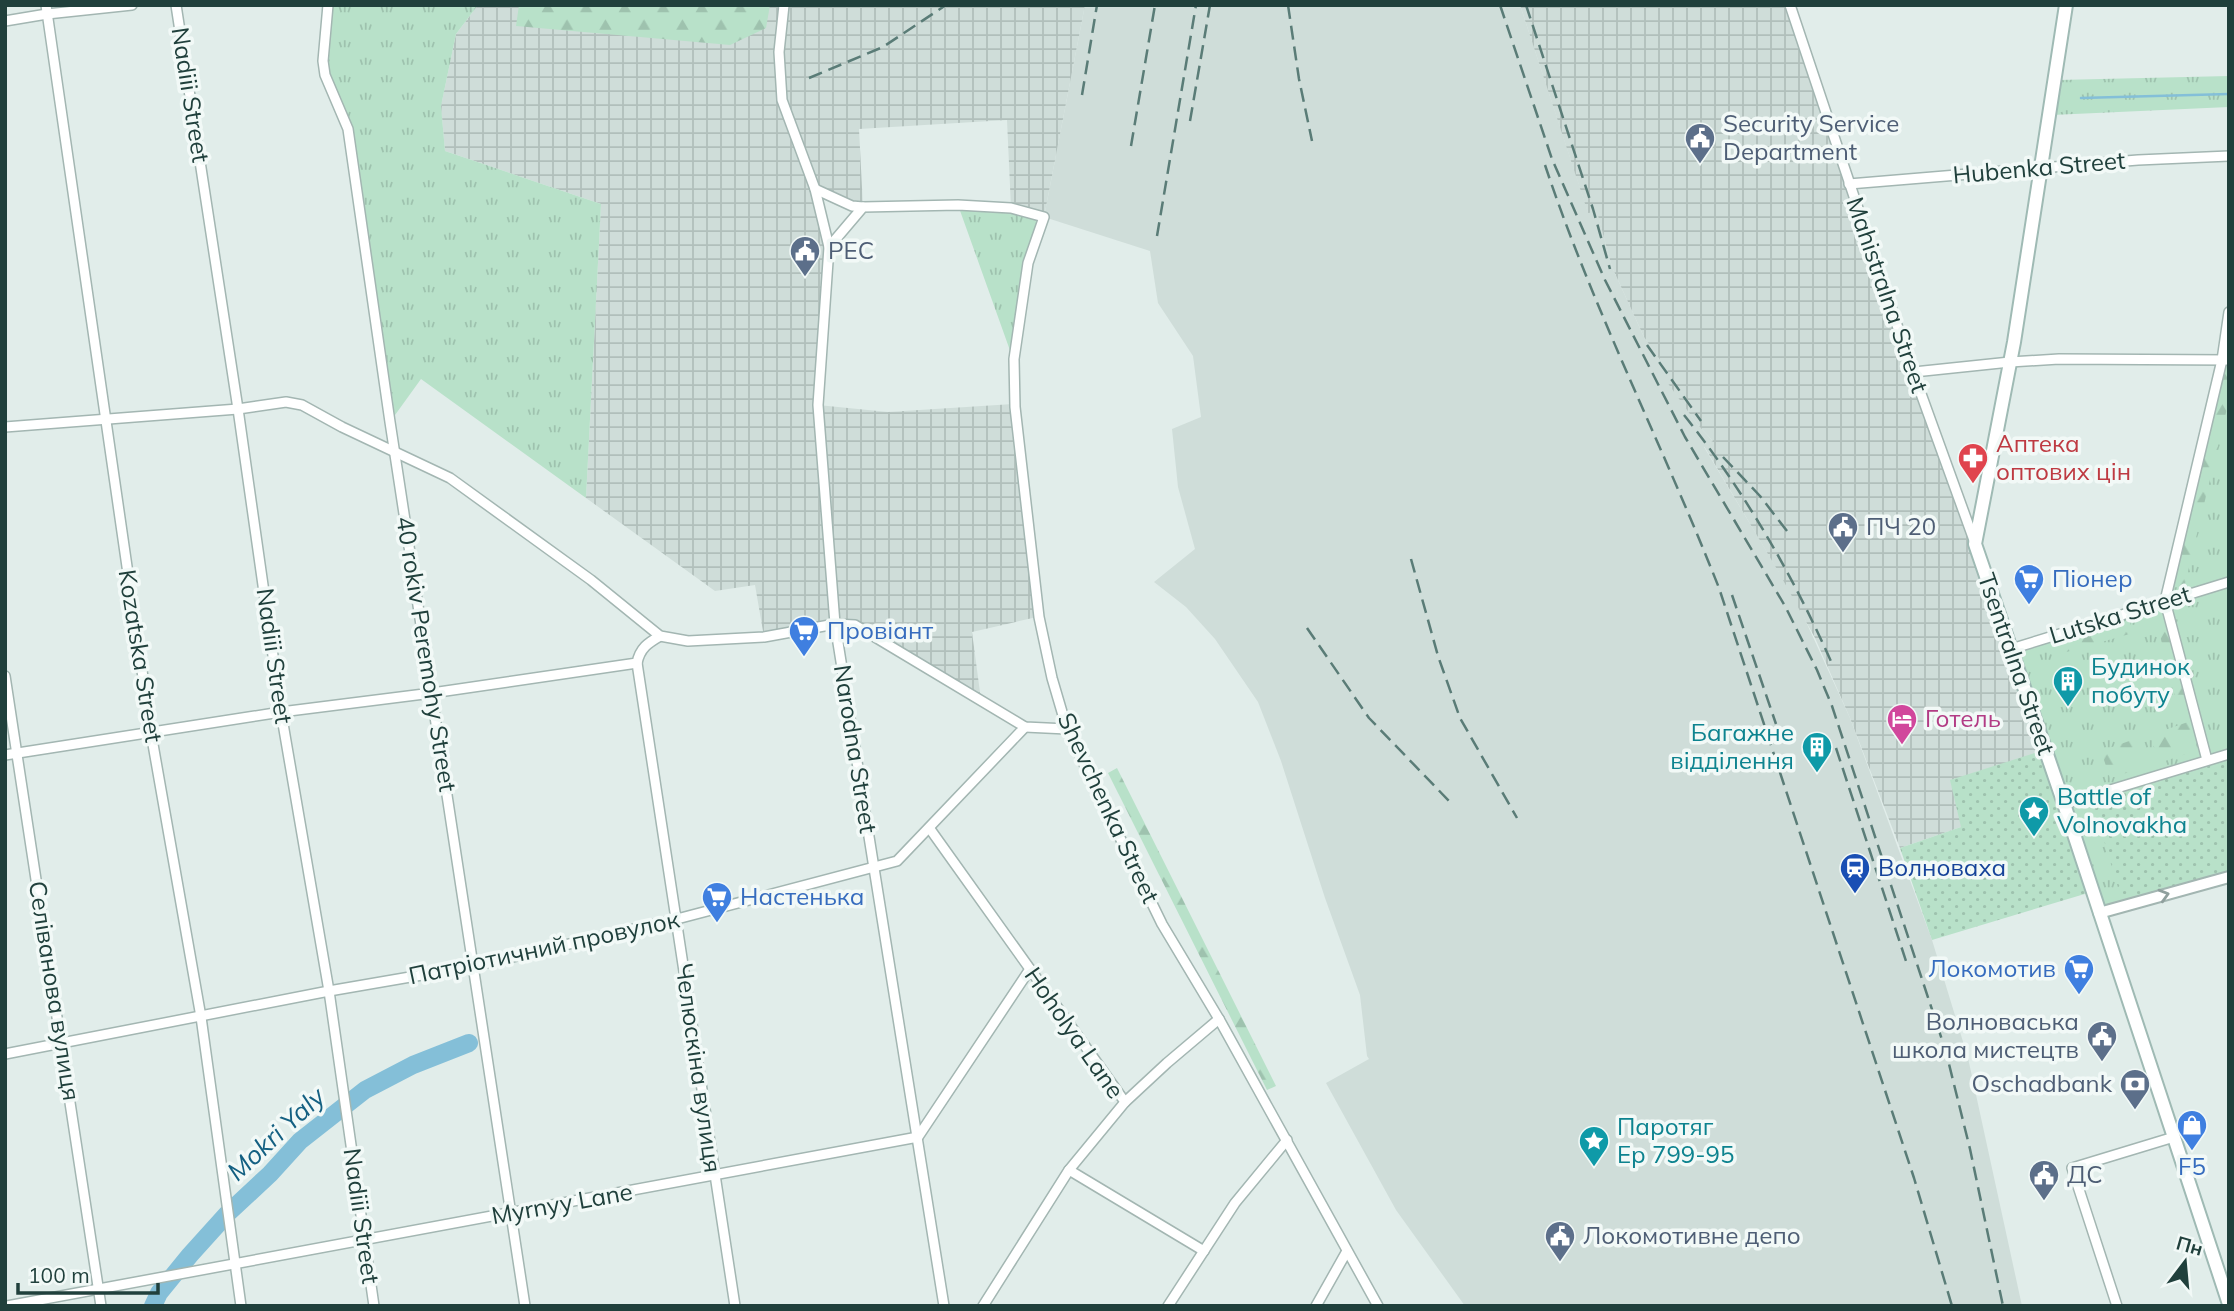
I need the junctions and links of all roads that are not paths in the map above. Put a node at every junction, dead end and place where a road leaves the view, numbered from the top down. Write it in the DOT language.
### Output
graph roads {
  1 [pos="132,5"];
  2 [pos="176,5"];
  3 [pos="328,5"];
  4 [pos="784,5"];
  5 [pos="1790,5"];
  6 [pos="2066,5"];
  7 [pos="46,9"];
  8 [pos="5,21"];
  9 [pos="2229,156"];
  10 [pos="2039,168"];
  11 [pos="1849,184"];
  12 [pos="815,189"];
  13 [pos="863,208"];
  14 [pos="829,247"];
  15 [pos="2229,312"];
  16 [pos="2225,360"];
  17 [pos="2010,362"];
  18 [pos="1914,372"];
  19 [pos="238,409"];
  20 [pos="104,419"];
  21 [pos="5,427"];
  22 [pos="395,450"];
  23 [pos="1975,544"];
  24 [pos="2229,582"];
  25 [pos="2165,601"];
  26 [pos="835,624"];
  27 [pos="660,636"];
  28 [pos="2011,649"];
  29 [pos="637,663"];
  30 [pos="5,676"];
  31 [pos="432,693"];
  32 [pos="281,712"];
  33 [pos="1025,727"];
  34 [pos="1067,729"];
  35 [pos="151,733"];
  36 [pos="17,754"];
  37 [pos="2229,754"];
  38 [pos="5,755"];
  39 [pos="2207,760"];
  40 [pos="2064,804"];
  41 [pos="930,829"];
  42 [pos="874,868"];
  43 [pos="2229,877"];
  44 [pos="2099,914"];
  45 [pos="677,919"];
  46 [pos="474,966"];
  47 [pos="1030,969"];
  48 [pos="329,991"];
  49 [pos="201,1017"];
  50 [pos="1219,1019"];
  51 [pos="62,1043"];
  52 [pos="5,1054"];
  53 [pos="1125,1102"];
  54 [pos="2174,1137"];
  55 [pos="918,1138"];
  56 [pos="1287,1140"];
  57 [pos="1069,1170"];
  58 [pos="714,1177"];
  59 [pos="511,1213"];
  60 [pos="365,1241"];
  61 [pos="1204,1251"];
  62 [pos="1347,1251"];
  63 [pos="234,1264"];
  64 [pos="99,1289"];
  65 [pos="2229,1304"];
  66 [pos="7,1306"];
  67 [pos="101,1306"];
  68 [pos="241,1306"];
  69 [pos="374,1306"];
  70 [pos="525,1306"];
  71 [pos="734,1306"];
  72 [pos="944,1306"];
  73 [pos="983,1306"];
  74 [pos="1168,1306"];
  75 [pos="1316,1306"];
  76 [pos="1378,1306"];
  77 [pos="2116,1306"];
  1 -- 7 [label="street"];
  2 -- 19 [label="street, Nadiii Street"];
  3 -- 22 [label="street, 40 rokiv Peremohy Street"];
  4 -- 12 [label="street, Narodna Street"];
  5 -- 11 [label="street, Mahistralna Street"];
  6 -- 10 [label="main road, Tsentralna Street"];
  7 -- 8 [label="street"];
  7 -- 20 [label="street, Kozatska Street"];
  9 -- 10 [label="street, Hubenka Street"];
  10 -- 11 [label="street, Hubenka Street"];
  10 -- 17 [label="main road, Tsentralna Street"];
  11 -- 18 [label="street, Mahistralna Street"];
  12 -- 13 [label="street"];
  12 -- 14 [label="street, Narodna Street"];
  13 -- 14 [label="street"];
  13 -- 34 [label="street, Shevchenka Street"];
  14 -- 26 [label="street, Narodna Street"];
  15 -- 16 [label="street"];
  16 -- 17 [label="street"];
  16 -- 25 [label="street"];
  17 -- 18 [label="street"];
  17 -- 23 [label="main road, Tsentralna Street"];
  18 -- 23 [label="street, Mahistralna Street"];
  19 -- 20 [label="street"];
  19 -- 22 [label="street"];
  19 -- 32 [label="street, Nadiii Street"];
  20 -- 21 [label="street"];
  20 -- 35 [label="street, Kozatska Street"];
  22 -- 27 [label="street"];
  22 -- 31 [label="street, 40 rokiv Peremohy Street"];
  23 -- 28 [label="main road, Tsentralna Street"];
  24 -- 25 [label="street, Lutska Street"];
  25 -- 28 [label="street, Lutska Street"];
  25 -- 39 [label="street"];
  26 -- 27 [label="street"];
  26 -- 33 [label="street"];
  26 -- 42 [label="street, Narodna Street"];
  27 -- 29 [label="street"];
  28 -- 40 [label="main road, Tsentralna Street"];
  29 -- 31 [label="street"];
  29 -- 45 [label="street, Челюскіна вулиця"];
  30 -- 36 [label="street, Селіванова вулиця"];
  31 -- 32 [label="street"];
  31 -- 46 [label="street, 40 rokiv Peremohy Street"];
  32 -- 35 [label="street"];
  32 -- 48 [label="street, Nadiii Street"];
  33 -- 34 [label="street"];
  33 -- 41 [label="street, Патріотичний провулок"];
  34 -- 50 [label="street, Shevchenka Street"];
  35 -- 36 [label="street"];
  35 -- 49 [label="street, Kozatska Street"];
  36 -- 38 [label="street"];
  36 -- 51 [label="street, Селіванова вулиця"];
  37 -- 39 [label="street"];
  39 -- 40 [label="street"];
  40 -- 44 [label="main road, Tsentralna Street"];
  41 -- 42 [label="street, Патріотичний провулок"];
  41 -- 47 [label="street, Hoholya Lane"];
  42 -- 45 [label="street, Патріотичний провулок"];
  42 -- 55 [label="street, Narodna Street"];
  44 -- 43 [label="street, one-way"];
  44 -- 54 [label="main road, Tsentralna Street"];
  45 -- 46 [label="street, Патріотичний провулок"];
  45 -- 58 [label="street, Челюскіна вулиця"];
  46 -- 48 [label="street, Патріотичний провулок"];
  46 -- 59 [label="street, 40 rokiv Peremohy Street"];
  47 -- 53 [label="street, Hoholya Lane"];
  47 -- 55 [label="street"];
  48 -- 49 [label="street, Патріотичний провулок"];
  48 -- 60 [label="street, Nadiii Street"];
  49 -- 51 [label="street, Патріотичний провулок"];
  49 -- 63 [label="street, Kozatska Street"];
  50 -- 53 [label="street"];
  50 -- 56 [label="street, Shevchenka Street"];
  51 -- 52 [label="street, Патріотичний провулок"];
  51 -- 64 [label="street, Селіванова вулиця"];
  53 -- 57 [label="street, Hoholya Lane"];
  54 -- 65 [label="main road, Tsentralna Street"];
  54 -- 77 [label="street"];
  55 -- 58 [label="street, Myrnyy Lane"];
  55 -- 72 [label="street, Narodna Street"];
  56 -- 61 [label="street"];
  56 -- 62 [label="street, Shevchenka Street"];
  57 -- 61 [label="street"];
  57 -- 73 [label="street, Hoholya Lane"];
  58 -- 59 [label="street, Myrnyy Lane"];
  58 -- 71 [label="street, Челюскіна вулиця"];
  59 -- 60 [label="street, Myrnyy Lane"];
  59 -- 70 [label="street, 40 rokiv Peremohy Street"];
  60 -- 63 [label="street, Myrnyy Lane"];
  60 -- 69 [label="street, Nadiii Street"];
  61 -- 74 [label="street"];
  62 -- 75 [label="street"];
  62 -- 76 [label="street, Shevchenka Street"];
  63 -- 64 [label="street, Myrnyy Lane"];
  63 -- 68 [label="street, Kozatska Street"];
  64 -- 66 [label="street, Myrnyy Lane"];
  64 -- 67 [label="street, Селіванова вулиця"];
}
